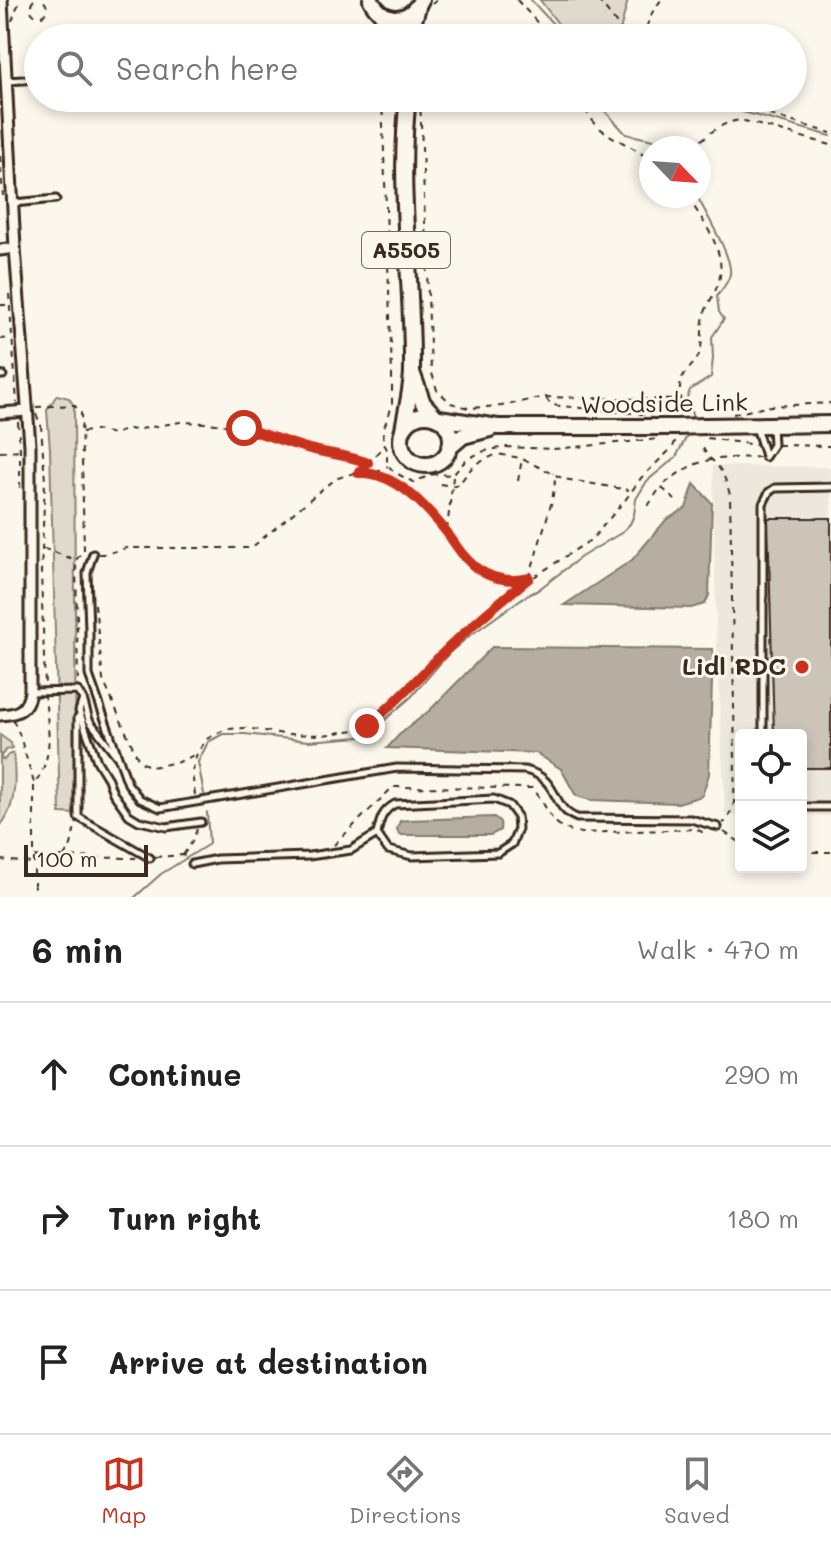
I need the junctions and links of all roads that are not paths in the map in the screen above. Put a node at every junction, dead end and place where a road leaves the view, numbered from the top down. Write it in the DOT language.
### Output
graph roads {
  1 [pos="2,0"];
  2 [pos="371,0"];
  3 [pos="419,3"];
  4 [pos="380,13"];
  5 [pos="391,24"];
  6 [pos="413,24"];
  7 [pos="2,64"];
  8 [pos="24,80"];
  9 [pos="6,82"];
  10 [pos="402,112"];
  11 [pos="406,112"];
  12 [pos="404,127"];
  13 [pos="3,153"];
  14 [pos="56,199"];
  15 [pos="8,203"];
  16 [pos="15,248"];
  17 [pos="0,250"];
  18 [pos="412,372"];
  19 [pos="26,410"];
  20 [pos="0,413"];
  21 [pos="437,417"];
  22 [pos="831,424"];
  23 [pos="755,425"];
  24 [pos="772,425"];
  25 [pos="498,427"];
  26 [pos="403,430"];
  27 [pos="449,448"];
  28 [pos="831,487"];
  29 [pos="93,554"];
  30 [pos="30,692"];
  31 [pos="83,699"];
  32 [pos="79,711"];
  33 [pos="5,715"];
  34 [pos="763,729"];
  35 [pos="120,759"];
  36 [pos="807,807"];
  37 [pos="831,807"];
  38 [pos="199,822"];
  39 [pos="718,827"];
  40 [pos="377,834"];
  41 [pos="150,858"];
  42 [pos="192,864"];
  1 -- 7 [label="street"];
  2 -- 4 [label="main road"];
  3 -- 4 [label="main road"];
  3 -- 6 [label="main road"];
  4 -- 5 [label="main road"];
  7 -- 9 [label="street"];
  8 -- 9 [label="lane"];
  9 -- 13 [label="street"];
  10 -- 12 [label="main road, A5505"];
  11 -- 12 [label="main road, A5505"];
  12 -- 18 [label="main road, A5505"];
  13 -- 15 [label="street"];
  14 -- 15 [label="lane"];
  15 -- 16 [label="street"];
  16 -- 17 [label="street"];
  16 -- 19 [label="street"];
  18 -- 21 [label="main road, A5505"];
  18 -- 26 [label="main road, A5505"];
  19 -- 20 [label="street"];
  19 -- 30 [label="street"];
  21 -- 25 [label="main road, Woodside Link"];
  21 -- 26 [label="main road"];
  21 -- 27 [label="main road, A5505"];
  22 -- 24 [label="main road, Woodside Link"];
  23 -- 24 [label="main road, Woodside Link"];
  23 -- 24 [label="lane"];
  23 -- 25 [label="main road, Woodside Link, bridge"];
  25 -- 27 [label="main road, Woodside Link"];
  26 -- 27 [label="main road"];
  28 -- 34 [label="lane"];
  29 -- 35 [label="lane"];
  30 -- 31 [label="lane"];
  30 -- 33 [label="street"];
  31 -- 32 [label="lane"];
  31 -- 35 [label="lane"];
  32 -- 38 [label="lane"];
  32 -- 41 [label="lane"];
  35 -- 39 [label="lane"];
  36 -- 37 [label="lane"];
  40 -- 40 [label="lane"];
  40 -- 42 [label="lane"];
}
